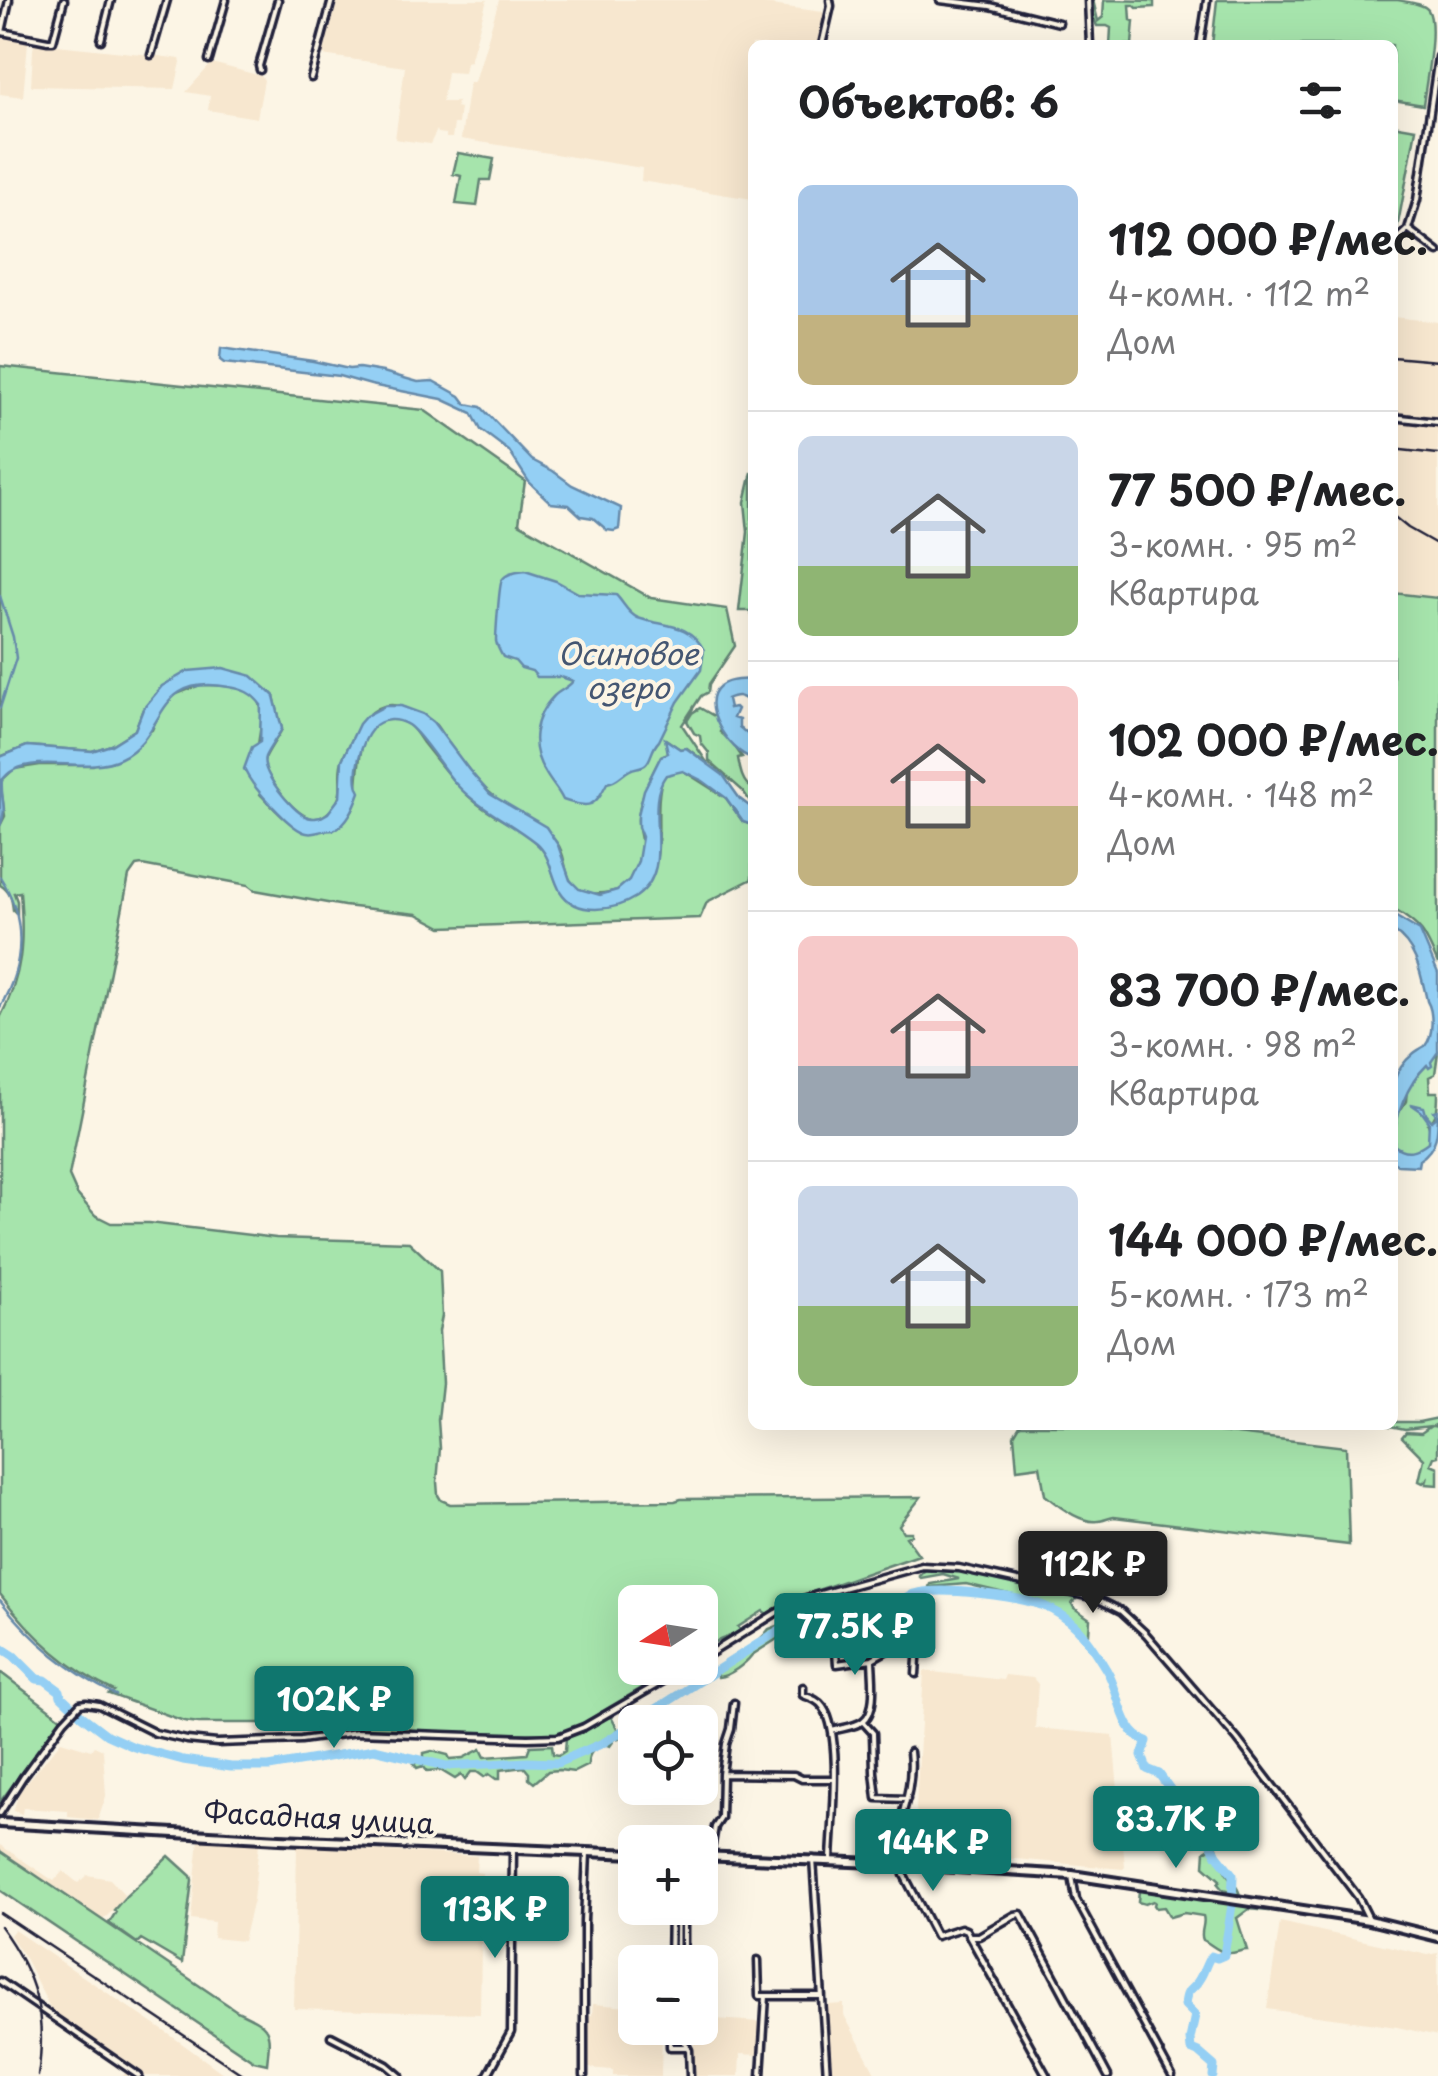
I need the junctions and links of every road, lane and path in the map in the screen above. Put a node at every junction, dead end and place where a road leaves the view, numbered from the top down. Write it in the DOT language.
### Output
graph roads {
  1 [pos="9,0"];
  2 [pos="64,0"];
  3 [pos="112,0"];
  4 [pos="167,0"];
  5 [pos="226,0"];
  6 [pos="278,0"];
  7 [pos="332,0"];
  8 [pos="830,0"];
  9 [pos="940,0"];
  10 [pos="1088,0"];
  11 [pos="1207,0"];
  12 [pos="1059,23"];
  13 [pos="101,40"];
  14 [pos="823,40"];
  15 [pos="1090,40"];
  16 [pos="1201,40"];
  17 [pos="151,54"];
  18 [pos="1438,58"];
  19 [pos="210,60"];
  20 [pos="260,70"];
  21 [pos="311,78"];
  22 [pos="1429,110"];
  23 [pos="1438,112"];
  24 [pos="1408,228"];
  25 [pos="1398,238"];
  26 [pos="1438,252"];
  27 [pos="1398,417"];
  28 [pos="1438,422"];
  29 [pos="718,1649"];
  30 [pos="836,1652"];
  31 [pos="872,1659"];
  32 [pos="916,1674"];
  33 [pos="657,1685"];
  34 [pos="803,1687"];
  35 [pos="734,1703"];
  36 [pos="863,1722"];
  37 [pos="832,1731"];
  38 [pos="910,1752"];
  39 [pos="722,1774"];
  40 [pos="834,1779"];
  41 [pos="906,1799"];
  42 [pos="0,1813"];
  43 [pos="0,1823"];
  44 [pos="716,1825"];
  45 [pos="513,1850"];
  46 [pos="588,1852"];
  47 [pos="618,1853"];
  48 [pos="718,1856"];
  49 [pos="813,1860"];
  50 [pos="831,1860"];
  51 [pos="890,1864"];
  52 [pos="902,1864"];
  53 [pos="1072,1875"];
  54 [pos="1369,1920"];
  55 [pos="969,1935"];
  56 [pos="1438,1937"];
  57 [pos="758,1960"];
  58 [pos="0,1982"];
  59 [pos="766,1996"];
  60 [pos="822,1996"];
  61 [pos="331,2036"];
  62 [pos="670,2045"];
  63 [pos="687,2047"];
  64 [pos="138,2076"];
  65 [pos="400,2076"];
  66 [pos="487,2076"];
  67 [pos="584,2076"];
  68 [pos="690,2076"];
  69 [pos="761,2076"];
  70 [pos="827,2076"];
  71 [pos="1046,2076"];
  72 [pos="1108,2076"];
  73 [pos="1172,2076"];
  1 -- 2 [label="street"];
  3 -- 13 [label="street"];
  4 -- 17 [label="street"];
  5 -- 19 [label="street"];
  6 -- 20 [label="street"];
  7 -- 21 [label="street"];
  8 -- 14 [label="street"];
  9 -- 12 [label="street"];
  10 -- 15 [label="street"];
  11 -- 16 [label="street"];
  18 -- 22 [label="street"];
  22 -- 23 [label="street"];
  22 -- 24 [label="street"];
  24 -- 25 [label="street"];
  24 -- 26 [label="street"];
  27 -- 28 [label="street"];
  29 -- 54 [label="street"];
  30 -- 31 [label="street"];
  31 -- 32 [label="street"];
  31 -- 36 [label="street"];
  33 -- 42 [label="street"];
  34 -- 37 [label="street"];
  35 -- 39 [label="street"];
  36 -- 37 [label="street"];
  36 -- 41 [label="street"];
  37 -- 40 [label="street"];
  38 -- 41 [label="street"];
  39 -- 40 [label="street"];
  39 -- 44 [label="street"];
  40 -- 50 [label="street"];
  41 -- 51 [label="street"];
  43 -- 45 [label="main road, Фасадная улица"];
  45 -- 46 [label="main road, Фасадная улица"];
  45 -- 66 [label="street"];
  46 -- 47 [label="main road, Фасадная улица"];
  46 -- 67 [label="street"];
  48 -- 49 [label="main road"];
  49 -- 50 [label="main road"];
  49 -- 60 [label="street"];
  50 -- 51 [label="main road"];
  51 -- 52 [label="main road"];
  52 -- 53 [label="main road"];
  52 -- 55 [label="street"];
  53 -- 54 [label="main road"];
  53 -- 73 [label="street"];
  54 -- 56 [label="main road"];
  55 -- 71 [label="street"];
  55 -- 72 [label="street"];
  57 -- 59 [label="street"];
  58 -- 64 [label="street"];
  59 -- 60 [label="street"];
  59 -- 69 [label="street"];
  60 -- 70 [label="street"];
  61 -- 65 [label="street"];
  62 -- 63 [label="street"];
  63 -- 68 [label="street"];
}
